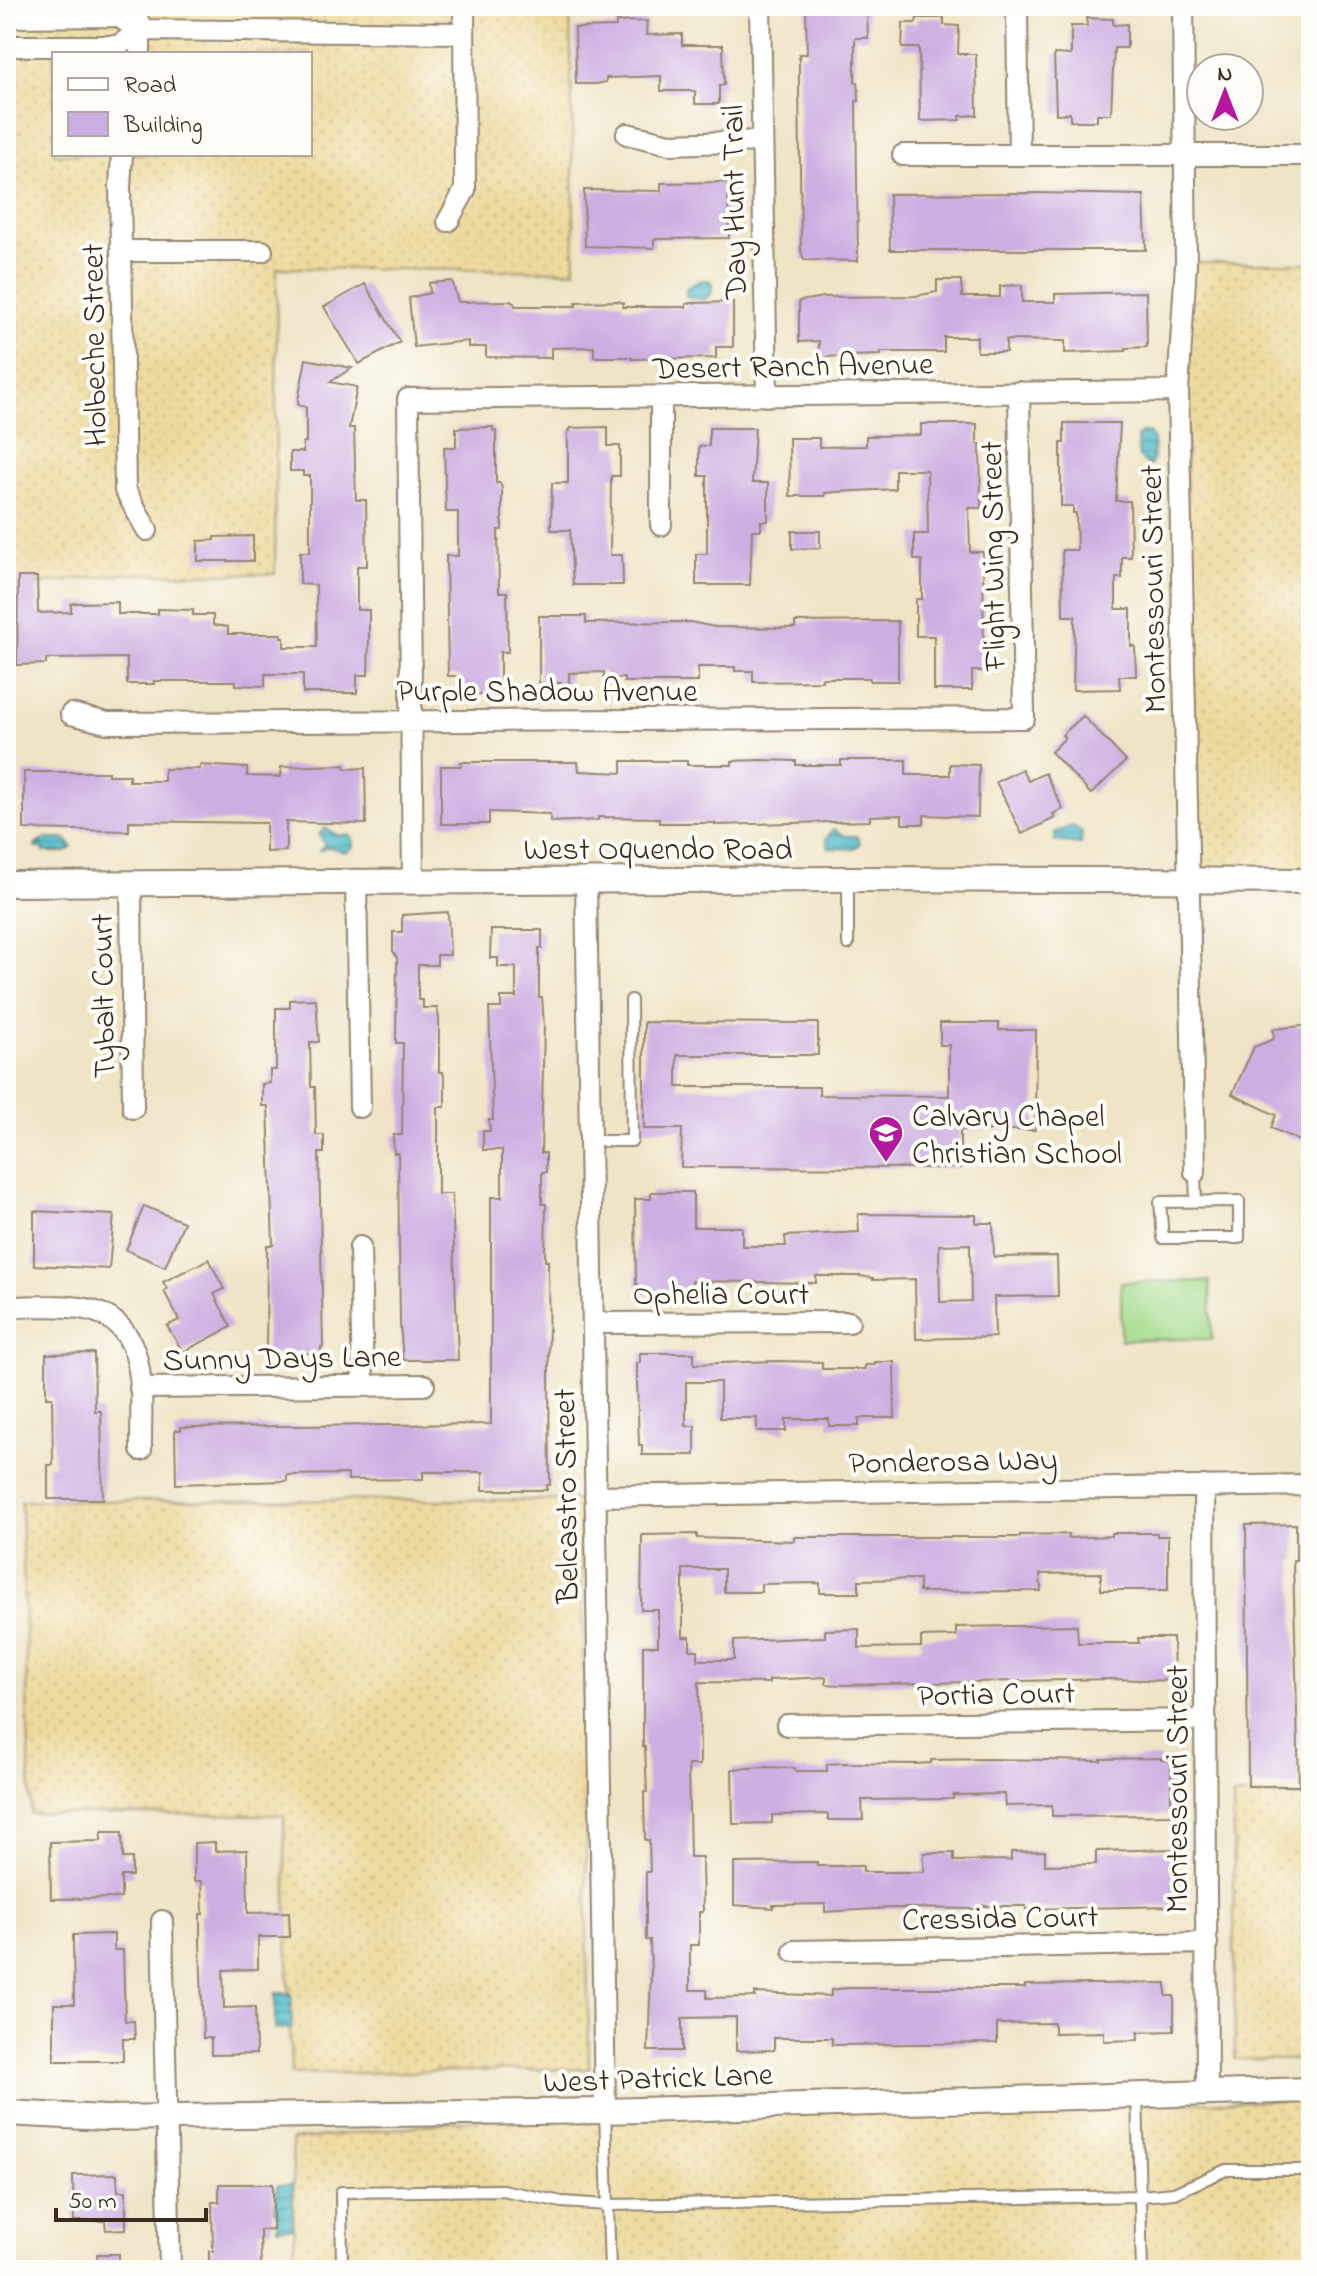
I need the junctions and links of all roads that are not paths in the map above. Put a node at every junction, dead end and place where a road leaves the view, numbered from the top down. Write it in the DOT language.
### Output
graph roads {
  1 [pos="135,6"];
  2 [pos="464,6"];
  3 [pos="760,6"];
  4 [pos="1183,6"];
  5 [pos="1017,10"];
  6 [pos="86,16"];
  7 [pos="6,17"];
  8 [pos="140,30"];
  9 [pos="464,33"];
  10 [pos="6,46"];
  11 [pos="87,46"];
  12 [pos="140,52"];
  13 [pos="627,134"];
  14 [pos="762,141"];
  15 [pos="1185,154"];
  16 [pos="903,155"];
  17 [pos="1019,155"];
  18 [pos="1311,155"];
  19 [pos="122,156"];
  20 [pos="448,221"];
  21 [pos="121,251"];
  22 [pos="262,251"];
  23 [pos="1178,391"];
  24 [pos="1019,392"];
  25 [pos="767,396"];
  26 [pos="661,397"];
  27 [pos="661,525"];
  28 [pos="147,530"];
  29 [pos="71,714"];
  30 [pos="1024,718"];
  31 [pos="412,720"];
  32 [pos="848,879"];
  33 [pos="586,880"];
  34 [pos="1188,880"];
  35 [pos="413,881"];
  36 [pos="1311,881"];
  37 [pos="131,882"];
  38 [pos="356,882"];
  39 [pos="6,884"];
  40 [pos="848,944"];
  41 [pos="631,1000"];
  42 [pos="360,1107"];
  43 [pos="133,1108"];
  44 [pos="590,1141"];
  45 [pos="1195,1172"];
  46 [pos="1196,1202"];
  47 [pos="360,1247"];
  48 [pos="6,1307"];
  49 [pos="849,1322"];
  50 [pos="593,1323"];
  51 [pos="424,1385"];
  52 [pos="363,1386"];
  53 [pos="140,1388"];
  54 [pos="141,1450"];
  55 [pos="1311,1485"];
  56 [pos="1204,1486"];
  57 [pos="595,1496"];
  58 [pos="1206,1720"];
  59 [pos="787,1725"];
  60 [pos="162,1921"];
  61 [pos="1207,1943"];
  62 [pos="794,1951"];
  63 [pos="1311,2090"];
  64 [pos="1207,2092"];
  65 [pos="1137,2095"];
  66 [pos="605,2111"];
  67 [pos="6,2113"];
  68 [pos="166,2118"];
  69 [pos="1311,2170"];
  70 [pos="1141,2196"];
  71 [pos="608,2205"];
  72 [pos="170,2270"];
  73 [pos="342,2270"];
  74 [pos="610,2270"];
  75 [pos="1142,2270"];
  1 -- 8 [label="street"];
  2 -- 9 [label="street"];
  3 -- 14 [label="street, Day Hunt Trail"];
  4 -- 15 [label="street, Montessouri Street"];
  5 -- 17 [label="street"];
  6 -- 7 [label="street"];
  6 -- 8 [label="street"];
  6 -- 11 [label="lane"];
  8 -- 9 [label="street"];
  8 -- 11 [label="street"];
  8 -- 12 [label="street"];
  9 -- 20 [label="street"];
  10 -- 11 [label="street"];
  13 -- 14 [label="street"];
  14 -- 25 [label="street, Day Hunt Trail"];
  15 -- 17 [label="street"];
  15 -- 18 [label="street"];
  15 -- 23 [label="street, Montessouri Street"];
  16 -- 17 [label="street"];
  19 -- 21 [label="street, Holbeche Street"];
  21 -- 22 [label="street"];
  21 -- 28 [label="street, Holbeche Street"];
  23 -- 24 [label="street, Desert Ranch Avenue"];
  23 -- 34 [label="street, Montessouri Street"];
  24 -- 25 [label="street, Desert Ranch Avenue"];
  24 -- 30 [label="street, Flight Wing Street"];
  25 -- 26 [label="street, Desert Ranch Avenue"];
  26 -- 27 [label="street"];
  26 -- 31 [label="street, Desert Ranch Avenue"];
  29 -- 31 [label="street, Purple Shadow Avenue"];
  30 -- 31 [label="street, Purple Shadow Avenue"];
  31 -- 35 [label="street"];
  32 -- 33 [label="street, West Oquendo Road"];
  32 -- 34 [label="street, West Oquendo Road"];
  32 -- 40 [label="lane"];
  33 -- 35 [label="street, West Oquendo Road"];
  33 -- 44 [label="street, Belcastro Street"];
  34 -- 36 [label="street, West Oquendo Road"];
  34 -- 45 [label="street, Montessouri Street"];
  35 -- 38 [label="street, West Oquendo Road"];
  37 -- 38 [label="street, West Oquendo Road"];
  37 -- 39 [label="street, West Oquendo Road"];
  37 -- 43 [label="street, Tybalt Court"];
  38 -- 42 [label="street"];
  41 -- 44 [label="lane"];
  44 -- 50 [label="street, Belcastro Street"];
  45 -- 46 [label="lane"];
  46 -- 46 [label="lane"];
  47 -- 52 [label="street"];
  48 -- 53 [label="street"];
  49 -- 50 [label="street, Ophelia Court"];
  50 -- 57 [label="street, Belcastro Street"];
  51 -- 52 [label="street, Sunny Days Lane"];
  52 -- 53 [label="street, Sunny Days Lane"];
  53 -- 54 [label="street"];
  55 -- 56 [label="street, Ponderosa Way"];
  56 -- 57 [label="street, Ponderosa Way"];
  56 -- 58 [label="street, Montessouri Street"];
  57 -- 66 [label="street, Belcastro Street"];
  58 -- 59 [label="street, Portia Court"];
  58 -- 61 [label="street, Montessouri Street"];
  60 -- 68 [label="street"];
  61 -- 62 [label="street, Cressida Court"];
  61 -- 64 [label="street, Montessouri Street"];
  63 -- 64 [label="street, West Patrick Lane"];
  64 -- 65 [label="street, West Patrick Lane"];
  65 -- 66 [label="street, West Patrick Lane"];
  65 -- 70 [label="lane"];
  66 -- 68 [label="street, West Patrick Lane"];
  66 -- 71 [label="lane"];
  67 -- 68 [label="street, West Patrick Lane"];
  68 -- 72 [label="street"];
  69 -- 70 [label="lane"];
  70 -- 71 [label="lane"];
  70 -- 75 [label="lane"];
  71 -- 73 [label="lane"];
  71 -- 74 [label="lane"];
}
